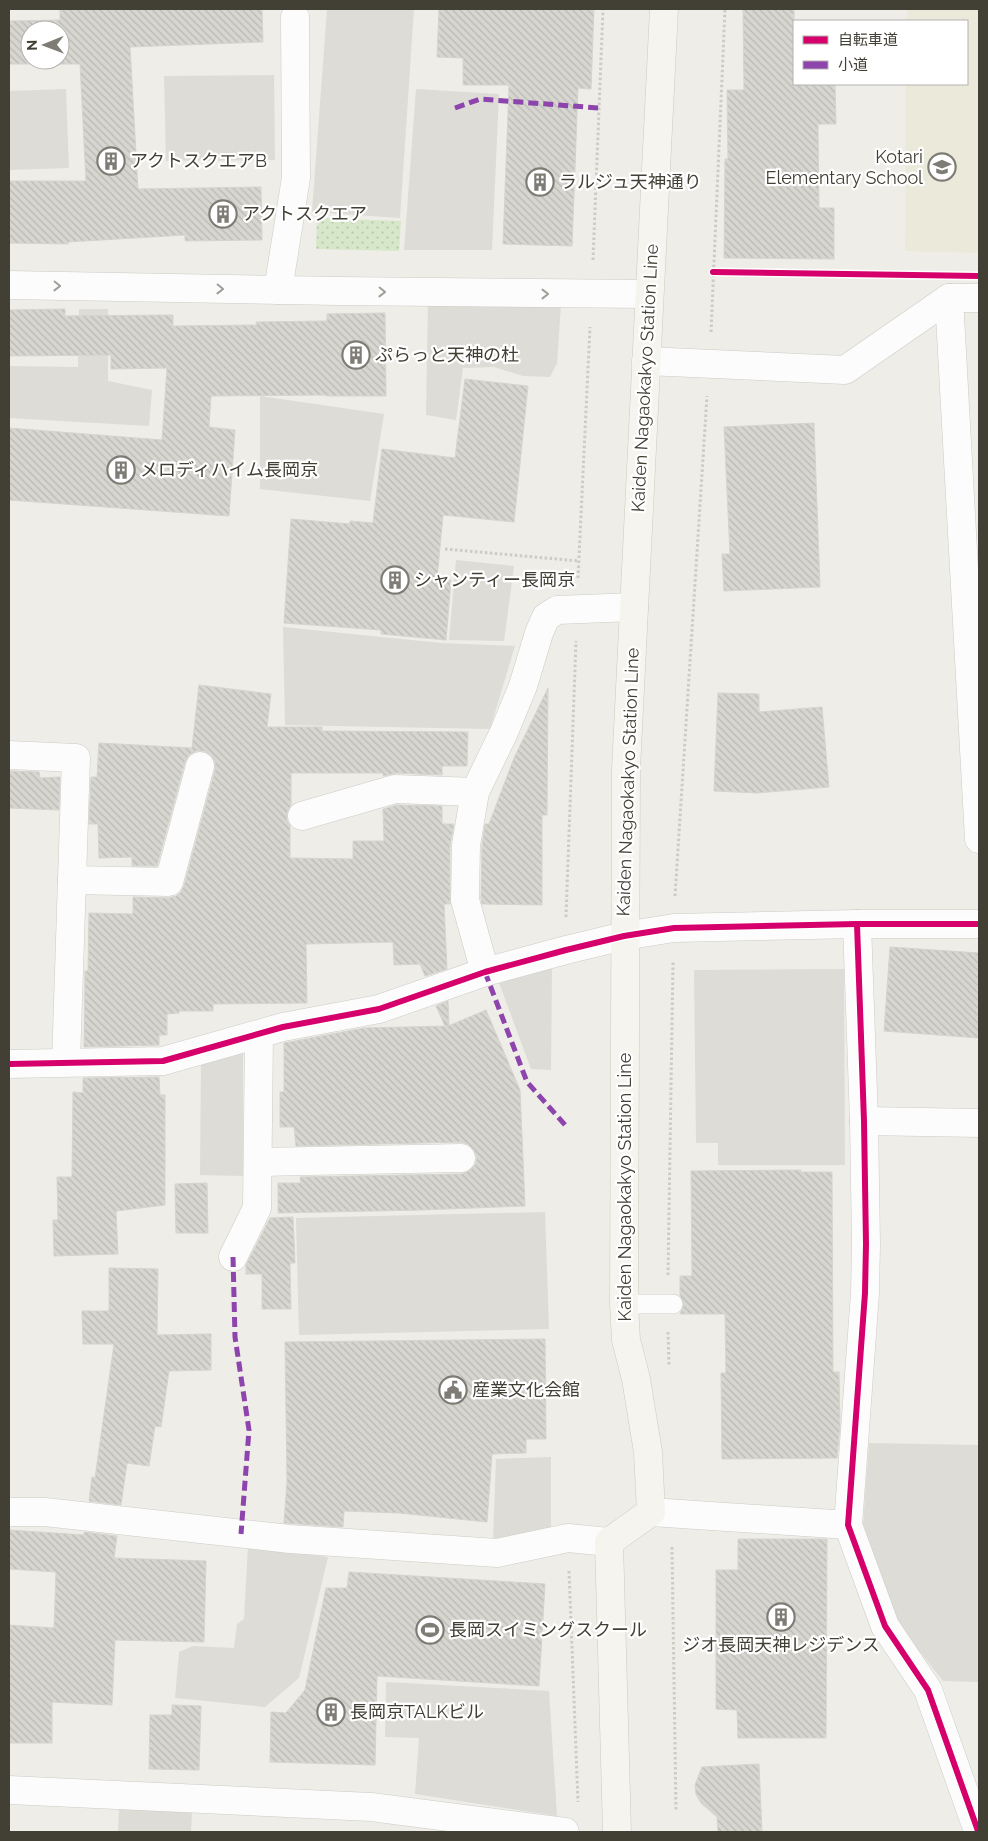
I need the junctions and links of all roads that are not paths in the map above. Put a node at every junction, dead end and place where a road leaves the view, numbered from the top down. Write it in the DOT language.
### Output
graph roads {
  1 [pos="664,9"];
  2 [pos="295,17"];
  3 [pos="9,285"];
  4 [pos="278,290"];
  5 [pos="649,294"];
  6 [pos="949,298"];
  7 [pos="979,298"];
  8 [pos="646,361"];
  9 [pos="634,607"];
  10 [pos="9,755"];
  11 [pos="200,766"];
  12 [pos="475,792"];
  13 [pos="302,816"];
  14 [pos="979,839"];
  15 [pos="72,880"];
  16 [pos="857,924"];
  17 [pos="979,924"];
  18 [pos="624,936"];
  19 [pos="485,972"];
  20 [pos="259,1035"];
  21 [pos="66,1062"];
  22 [pos="9,1064"];
  23 [pos="864,1121"];
  24 [pos="979,1123"];
  25 [pos="461,1158"];
  26 [pos="259,1162"];
  27 [pos="233,1257"];
  28 [pos="624,1304"];
  29 [pos="673,1304"];
  30 [pos="9,1512"];
  31 [pos="651,1512"];
  32 [pos="848,1525"];
  33 [pos="609,1542"];
  34 [pos="9,1790"];
  35 [pos="572,1822"];
  36 [pos="972,1831"];
  37 [pos="617,1832"];
  1 -- 5 [label="main road, Kaiden Nagaokakyo Station Line"];
  2 -- 4 [label="street"];
  3 -- 4 [label="street, one-way"];
  4 -- 5 [label="street, one-way"];
  5 -- 8 [label="main road, Kaiden Nagaokakyo Station Line"];
  6 -- 7 [label="street"];
  6 -- 8 [label="street"];
  6 -- 14 [label="street"];
  8 -- 9 [label="main road, Kaiden Nagaokakyo Station Line"];
  9 -- 12 [label="street"];
  9 -- 18 [label="main road, Kaiden Nagaokakyo Station Line"];
  10 -- 15 [label="street"];
  11 -- 15 [label="street"];
  12 -- 13 [label="street"];
  12 -- 19 [label="street"];
  15 -- 21 [label="street"];
  16 -- 17 [label="street"];
  16 -- 18 [label="street"];
  16 -- 23 [label="street"];
  18 -- 19 [label="street"];
  18 -- 28 [label="main road, Kaiden Nagaokakyo Station Line"];
  19 -- 20 [label="street"];
  20 -- 21 [label="street"];
  20 -- 26 [label="street"];
  21 -- 22 [label="street"];
  23 -- 24 [label="street"];
  23 -- 32 [label="street"];
  25 -- 26 [label="street"];
  26 -- 27 [label="street"];
  28 -- 29 [label="lane"];
  28 -- 31 [label="main road, Kaiden Nagaokakyo Station Line"];
  30 -- 33 [label="street"];
  31 -- 32 [label="street"];
  31 -- 33 [label="main road"];
  32 -- 36 [label="street"];
  33 -- 37 [label="main road"];
  34 -- 35 [label="street"];
}
